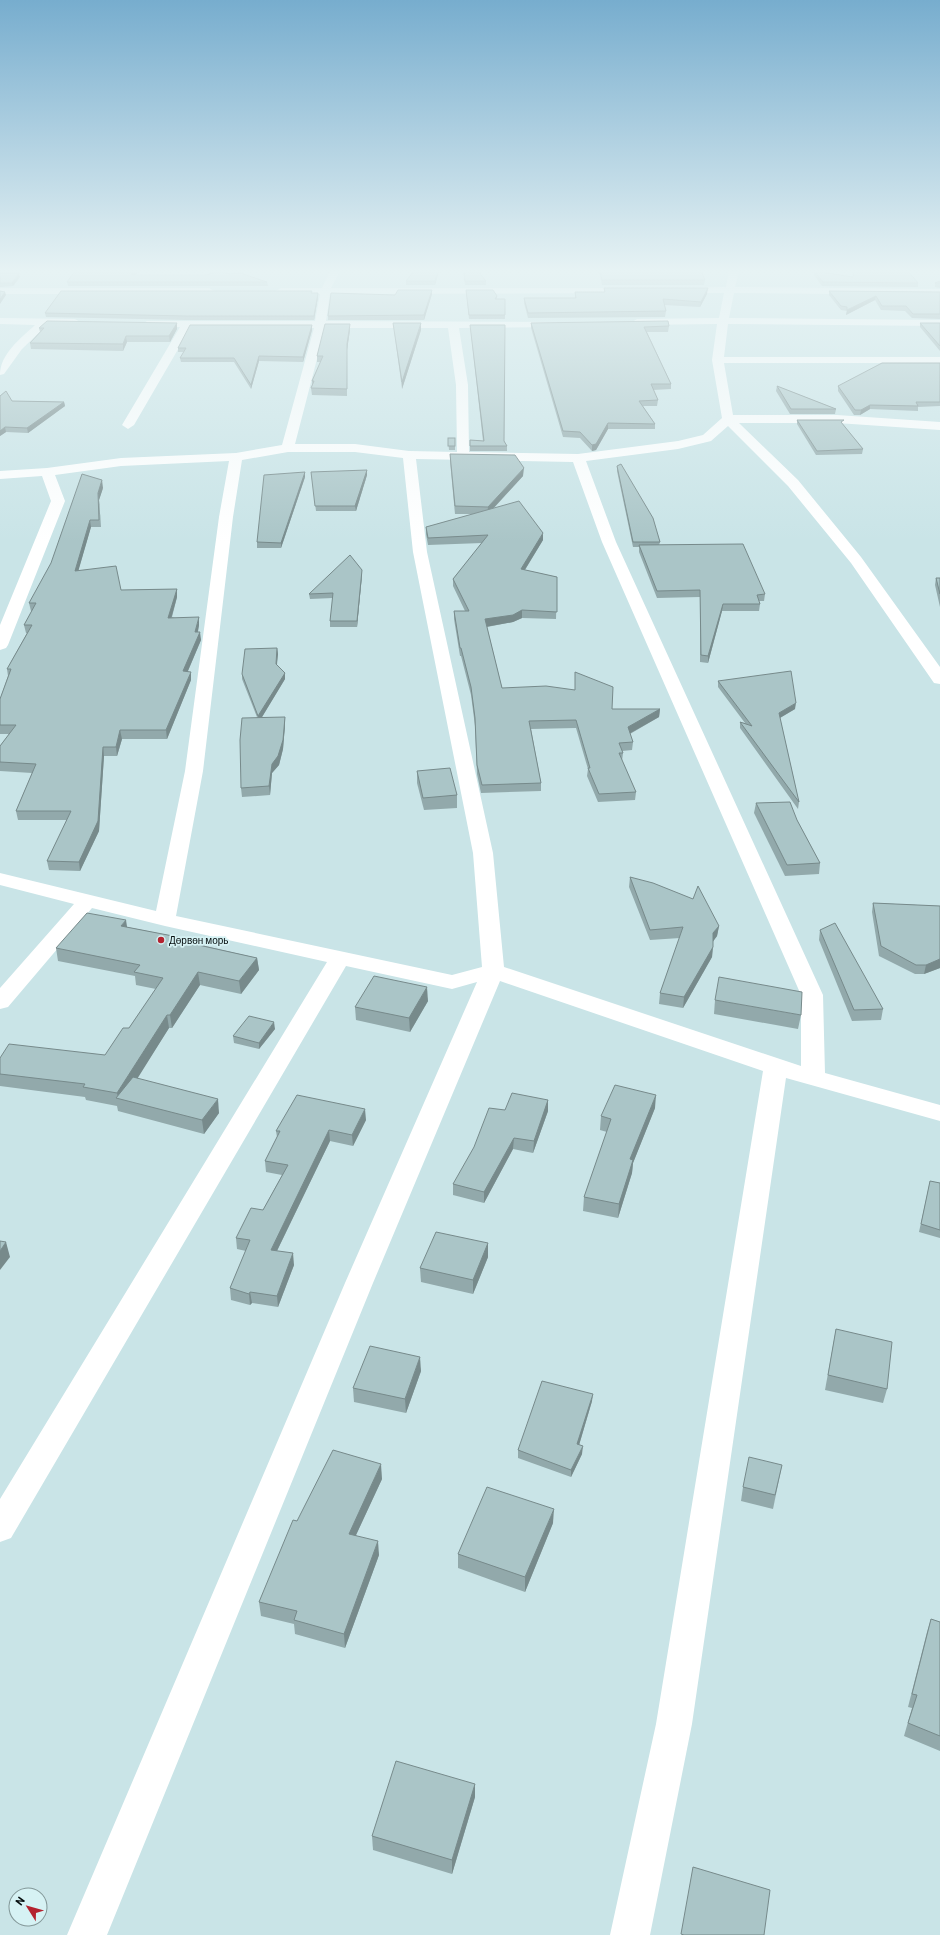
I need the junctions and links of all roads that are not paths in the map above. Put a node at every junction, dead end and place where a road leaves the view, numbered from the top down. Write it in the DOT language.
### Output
graph roads {
  1 [pos="8,361"];
  2 [pos="166,361"];
  3 [pos="311,361"];
  4 [pos="458,361"];
  5 [pos="718,361"];
  6 [pos="0,372"];
  7 [pos="728,419"];
  8 [pos="128,425"];
  9 [pos="940,426"];
  10 [pos="288,448"];
  11 [pos="409,455"];
  12 [pos="463,455"];
  13 [pos="236,457"];
  14 [pos="578,458"];
  15 [pos="47,472"];
  16 [pos="0,475"];
  17 [pos="0,646"];
  18 [pos="940,679"];
  19 [pos="0,879"];
  20 [pos="87,900"];
  21 [pos="165,920"];
  22 [pos="340,958"];
  23 [pos="493,971"];
  24 [pos="0,1002"];
  25 [pos="776,1067"];
  26 [pos="813,1076"];
  27 [pos="940,1113"];
  28 [pos="0,1528"];
  29 [pos="87,1935"];
  30 [pos="630,1935"];
  1 -- 6 [label="street"];
  2 -- 8 [label="street"];
  3 -- 10 [label="street"];
  4 -- 12 [label="street"];
  5 -- 7 [label="street"];
  7 -- 9 [label="street"];
  7 -- 14 [label="street"];
  7 -- 18 [label="street"];
  10 -- 11 [label="street"];
  10 -- 13 [label="street"];
  11 -- 12 [label="street"];
  11 -- 23 [label="street"];
  12 -- 14 [label="street"];
  13 -- 15 [label="street"];
  13 -- 21 [label="street"];
  14 -- 26 [label="street"];
  15 -- 16 [label="street"];
  15 -- 17 [label="street"];
  19 -- 20 [label="street"];
  20 -- 21 [label="street"];
  20 -- 24 [label="street"];
  21 -- 22 [label="street"];
  22 -- 23 [label="street"];
  22 -- 28 [label="street"];
  23 -- 25 [label="street"];
  23 -- 29 [label="street"];
  25 -- 26 [label="street"];
  25 -- 30 [label="street"];
  26 -- 27 [label="street"];
}
